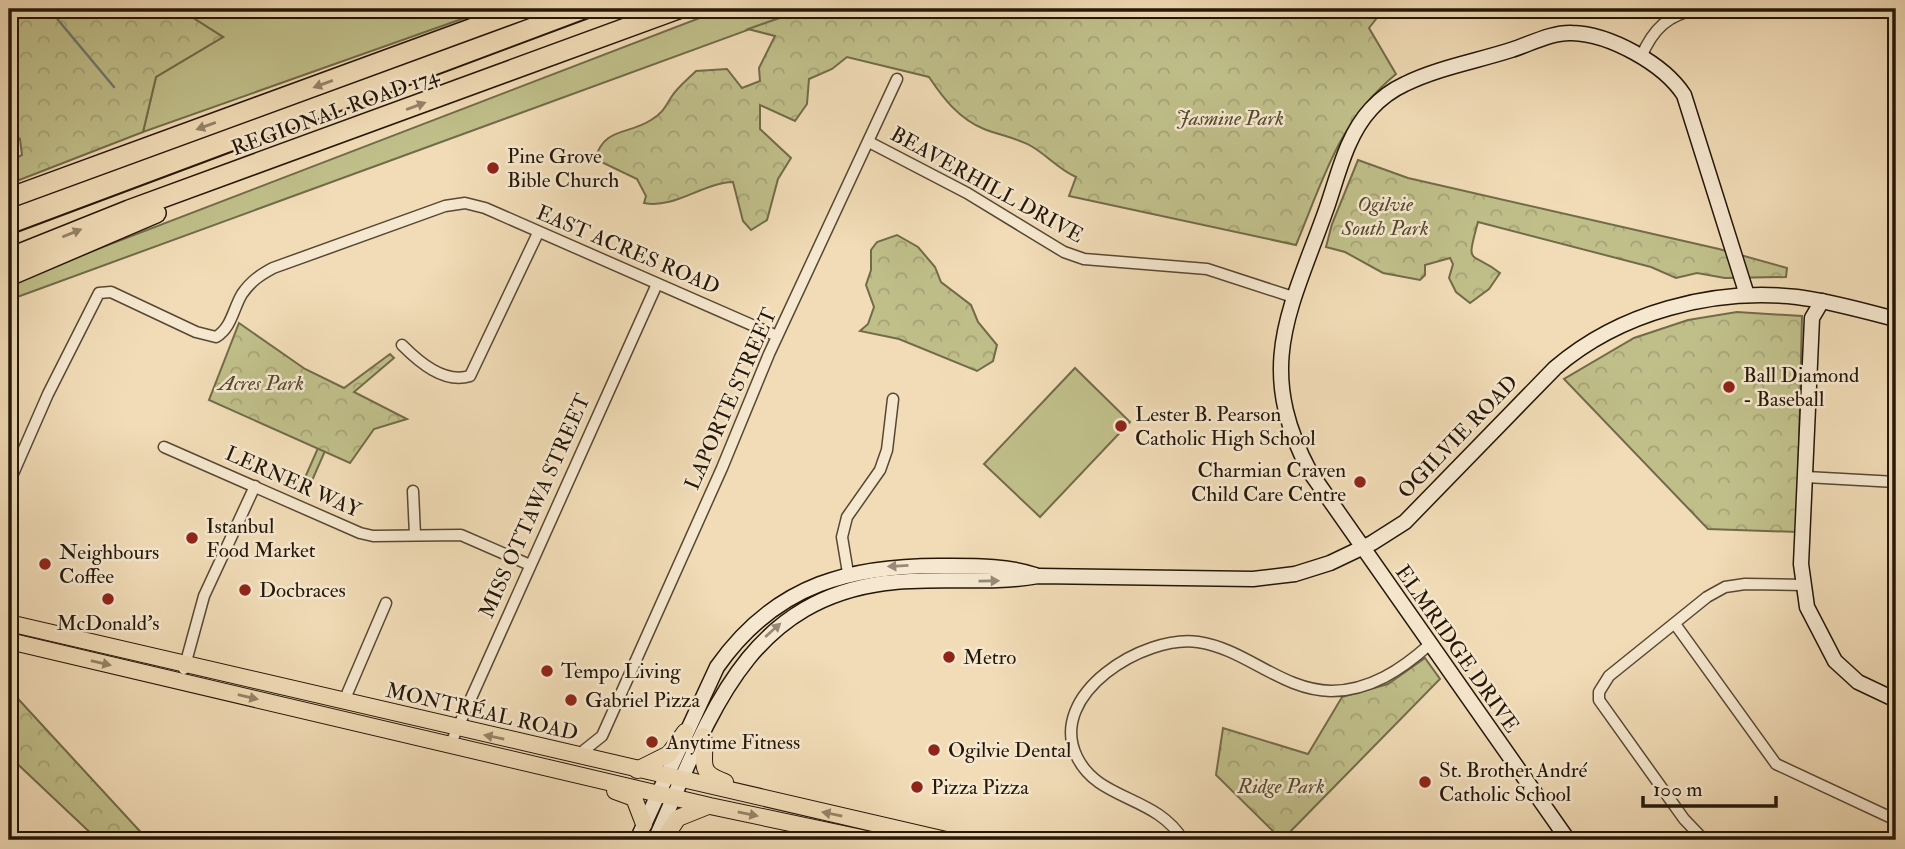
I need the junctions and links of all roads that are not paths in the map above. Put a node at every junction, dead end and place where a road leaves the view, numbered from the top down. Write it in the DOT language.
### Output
graph roads {
  1 [pos="525,9"];
  2 [pos="678,9"];
  3 [pos="1699,9"];
  4 [pos="1641,57"];
  5 [pos="897,79"];
  6 [pos="869,142"];
  7 [pos="278,158"];
  8 [pos="9,198"];
  9 [pos="538,233"];
  10 [pos="9,258"];
  11 [pos="9,276"];
  12 [pos="657,284"];
  13 [pos="1747,295"];
  14 [pos="1293,297"];
  15 [pos="1822,301"];
  16 [pos="1896,319"];
  17 [pos="777,336"];
  18 [pos="402,345"];
  19 [pos="893,399"];
  20 [pos="164,447"];
  21 [pos="1806,477"];
  22 [pos="1896,482"];
  23 [pos="9,483"];
  24 [pos="255,486"];
  25 [pos="413,491"];
  26 [pos="415,535"];
  27 [pos="1362,549"];
  28 [pos="530,565"];
  29 [pos="848,573"];
  30 [pos="1038,576"];
  31 [pos="1803,585"];
  32 [pos="386,603"];
  33 [pos="9,623"];
  34 [pos="1675,624"];
  35 [pos="9,641"];
  36 [pos="1429,645"];
  37 [pos="183,673"];
  38 [pos="1896,700"];
  39 [pos="344,701"];
  40 [pos="457,729"];
  41 [pos="685,732"];
  42 [pos="602,736"];
  43 [pos="703,736"];
  44 [pos="450,745"];
  45 [pos="577,756"];
  46 [pos="608,763"];
  47 [pos="637,770"];
  48 [pos="572,772"];
  49 [pos="665,776"];
  50 [pos="682,780"];
  51 [pos="658,793"];
  52 [pos="675,797"];
  53 [pos="783,804"];
  54 [pos="710,806"];
  55 [pos="1896,820"];
  56 [pos="644,824"];
  57 [pos="876,835"];
  58 [pos="637,840"];
  59 [pos="655,840"];
  60 [pos="663,840"];
  61 [pos="946,840"];
  62 [pos="1183,840"];
  63 [pos="1568,840"];
  64 [pos="1704,840"];
  1 -- 8 [label="highway, REGIONAL ROAD 174, one-way"];
  7 -- 2 [label="highway, REGIONAL ROAD 174, one-way"];
  3 -- 4 [label="street"];
  4 -- 13 [label="street, ELMRIDGE DRIVE"];
  4 -- 14 [label="street, ELMRIDGE DRIVE"];
  5 -- 6 [label="street, LAPORTE STREET"];
  6 -- 14 [label="street, BEAVERHILL DRIVE"];
  6 -- 17 [label="street, LAPORTE STREET"];
  10 -- 7 [label="highway, REGIONAL ROAD 174, one-way"];
  7 -- 11 [label="highway"];
  9 -- 12 [label="street, EAST ACRES ROAD"];
  9 -- 18 [label="street"];
  9 -- 23 [label="street, EAST ACRES ROAD"];
  12 -- 17 [label="street, EAST ACRES ROAD"];
  12 -- 28 [label="street, MISS OTTAWA STREET"];
  13 -- 15 [label="street, OGILVIE ROAD"];
  13 -- 27 [label="street, OGILVIE ROAD"];
  14 -- 27 [label="street, ELMRIDGE DRIVE"];
  15 -- 16 [label="street, OGILVIE ROAD"];
  15 -- 21 [label="street"];
  17 -- 42 [label="street, LAPORTE STREET"];
  19 -- 29 [label="street"];
  20 -- 24 [label="street, LERNER WAY"];
  21 -- 22 [label="street"];
  21 -- 31 [label="street"];
  24 -- 26 [label="street, LERNER WAY"];
  24 -- 37 [label="street"];
  25 -- 26 [label="street"];
  26 -- 28 [label="street, LERNER WAY"];
  27 -- 30 [label="street, OGILVIE ROAD"];
  27 -- 36 [label="street, ELMRIDGE DRIVE"];
  28 -- 40 [label="street, MISS OTTAWA STREET"];
  30 -- 29 [label="street, OGILVIE ROAD, one-way"];
  29 -- 41 [label="street, OGILVIE ROAD"];
  43 -- 30 [label="street, OGILVIE ROAD, one-way"];
  31 -- 34 [label="street"];
  31 -- 38 [label="street"];
  32 -- 39 [label="street"];
  33 -- 37 [label="main road, MONTRÉAL ROAD"];
  34 -- 55 [label="street"];
  34 -- 64 [label="street"];
  35 -- 37 [label="main road, MONTRÉAL ROAD, one-way"];
  36 -- 62 [label="street"];
  36 -- 63 [label="street, ELMRIDGE DRIVE"];
  37 -- 39 [label="main road, MONTRÉAL ROAD"];
  37 -- 44 [label="main road, MONTRÉAL ROAD, one-way"];
  39 -- 40 [label="main road, MONTRÉAL ROAD"];
  40 -- 44 [label="street, MISS OTTAWA STREET"];
  45 -- 40 [label="main road, MONTRÉAL ROAD, one-way"];
  41 -- 47 [label="main road"];
  41 -- 49 [label="street, OGILVIE ROAD"];
  42 -- 45 [label="street, LAPORTE STREET"];
  42 -- 46 [label="street"];
  43 -- 50 [label="street, OGILVIE ROAD"];
  43 -- 53 [label="main road"];
  44 -- 48 [label="main road, MONTRÉAL ROAD"];
  45 -- 46 [label="main road, MONTRÉAL ROAD"];
  46 -- 47 [label="main road, MONTRÉAL ROAD"];
  47 -- 49 [label="main road, MONTRÉAL ROAD"];
  48 -- 51 [label="main road, MONTRÉAL ROAD"];
  48 -- 56 [label="main road"];
  49 -- 50 [label="main road, MONTRÉAL ROAD"];
  49 -- 51 [label="street, OGILVIE ROAD"];
  50 -- 52 [label="street, OGILVIE ROAD"];
  50 -- 53 [label="main road, MONTRÉAL ROAD"];
  51 -- 52 [label="main road, MONTRÉAL ROAD"];
  51 -- 56 [label="street, OGILVIE ROAD"];
  52 -- 54 [label="main road, MONTRÉAL ROAD"];
  52 -- 59 [label="street, OGILVIE ROAD"];
  57 -- 53 [label="main road, MONTRÉAL ROAD, one-way"];
  54 -- 57 [label="main road, MONTRÉAL ROAD, one-way"];
  54 -- 60 [label="main road"];
  56 -- 58 [label="street, OGILVIE ROAD"];
  57 -- 61 [label="main road, MONTRÉAL ROAD"];
}
